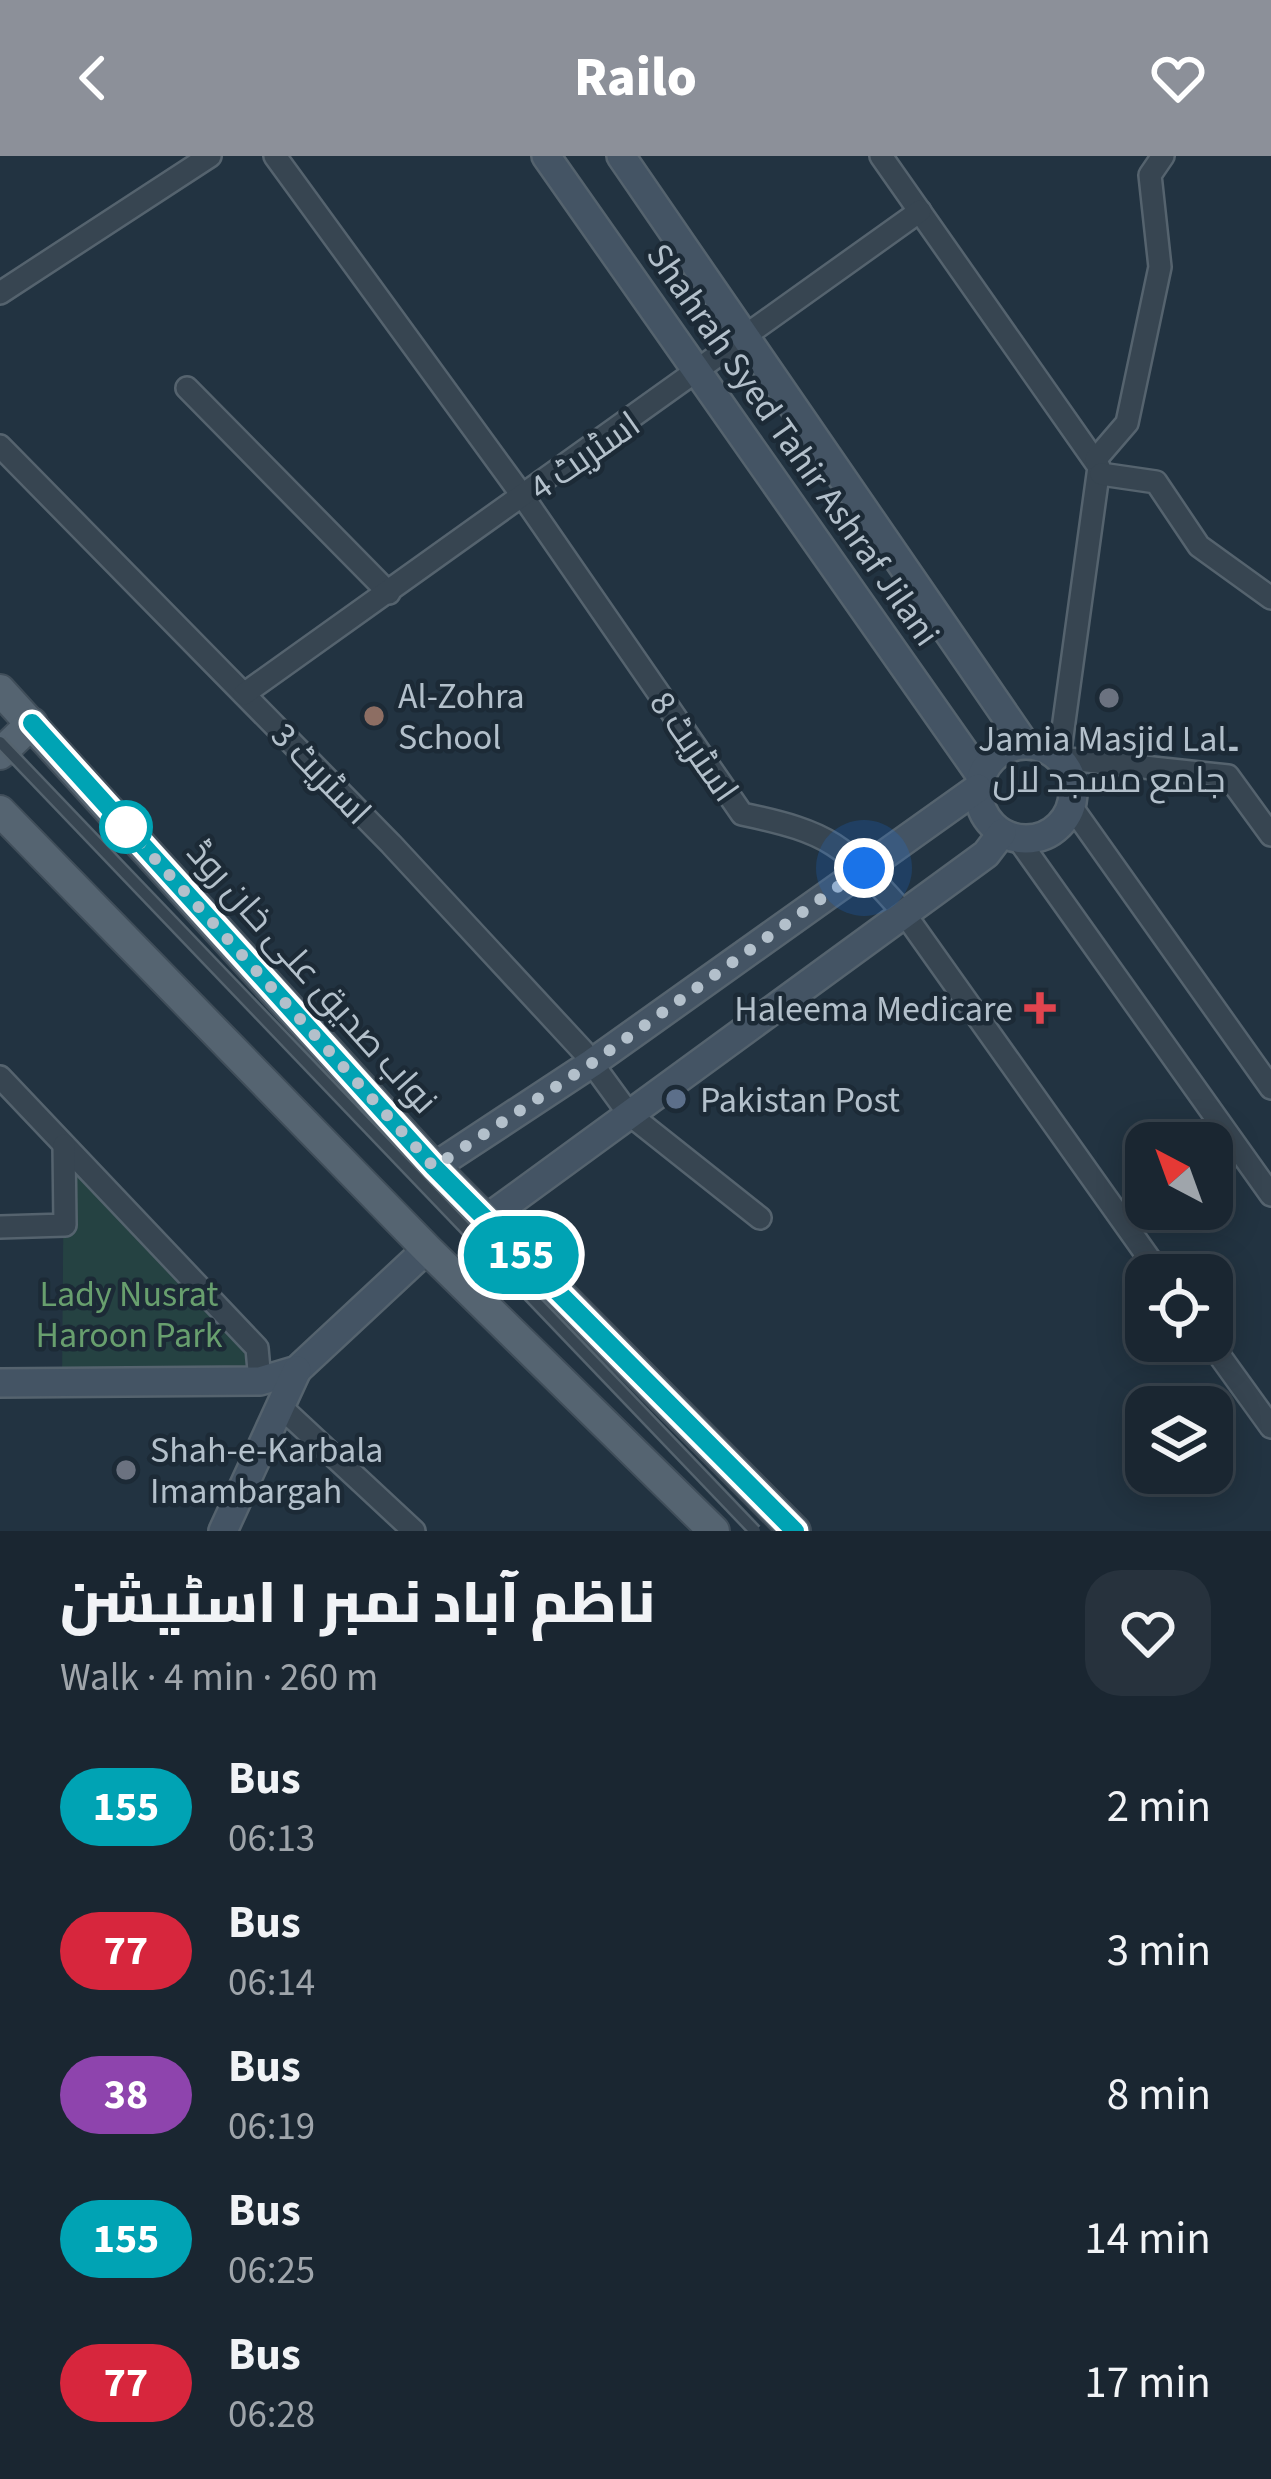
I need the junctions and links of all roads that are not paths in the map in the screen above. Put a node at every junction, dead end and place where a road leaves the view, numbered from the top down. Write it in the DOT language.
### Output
graph roads {
  1 [pos="210,156"];
  2 [pos="274,156"];
  3 [pos="546,156"];
  4 [pos="621,156"];
  5 [pos="881,156"];
  6 [pos="1163,156"];
  7 [pos="920,211"];
  8 [pos="0,293"];
  9 [pos="748,337"];
  10 [pos="700,373"];
  11 [pos="188,388"];
  12 [pos="0,446"];
  13 [pos="1098,467"];
  14 [pos="524,498"];
  15 [pos="389,593"];
  16 [pos="1271,598"];
  17 [pos="0,690"];
  18 [pos="244,694"];
  19 [pos="32,723"];
  20 [pos="0,742"];
  21 [pos="1025,744"];
  22 [pos="0,754"];
  23 [pos="1060,758"];
  24 [pos="979,782"];
  25 [pos="1071,806"];
  26 [pos="0,811"];
  27 [pos="1271,835"];
  28 [pos="1010,836"];
  29 [pos="864,868"];
  30 [pos="904,913"];
  31 [pos="592,1063"];
  32 [pos="0,1076"];
  33 [pos="1271,1088"];
  34 [pos="629,1114"];
  35 [pos="64,1145"];
  36 [pos="434,1167"];
  37 [pos="1271,1196"];
  38 [pos="760,1218"];
  39 [pos="485,1220"];
  40 [pos="0,1227"];
  41 [pos="427,1249"];
  42 [pos="1146,1254"];
  43 [pos="1224,1362"];
  44 [pos="297,1370"];
  45 [pos="260,1381"];
  46 [pos="0,1383"];
  47 [pos="283,1409"];
  48 [pos="1271,1427"];
  49 [pos="223,1531"];
  50 [pos="414,1531"];
  51 [pos="714,1531"];
  52 [pos="755,1531"];
  53 [pos="795,1531"];
  1 -- 8 [label="street"];
  2 -- 14 [label="street, اسٹریٹ 8"];
  3 -- 10 [label="street, Shahrah Syed Tahir Ashraf Jilani"];
  4 -- 9 [label="street, Shahrah Syed Tahir Ashraf Jilani"];
  5 -- 7 [label="street"];
  6 -- 13 [label="street"];
  7 -- 9 [label="street, اسٹریٹ 4"];
  7 -- 13 [label="street"];
  9 -- 10 [label="street, اسٹریٹ 4"];
  9 -- 21 [label="street, Shahrah Syed Tahir Ashraf Jilani"];
  10 -- 14 [label="street, اسٹریٹ 4"];
  10 -- 24 [label="street, Shahrah Syed Tahir Ashraf Jilani"];
  11 -- 15 [label="street"];
  12 -- 18 [label="street, اسٹریٹ 3"];
  13 -- 16 [label="street"];
  13 -- 23 [label="street"];
  14 -- 15 [label="street, اسٹریٹ 4"];
  14 -- 29 [label="street, اسٹریٹ 8"];
  15 -- 18 [label="street, اسٹریٹ 4"];
  17 -- 19 [label="main road, نواب صدیق علی خان روڈ"];
  18 -- 31 [label="street, اسٹریٹ 3"];
  19 -- 22 [label="main road"];
  19 -- 36 [label="main road, نواب صدیق علی خان روڈ"];
  20 -- 52 [label="lane, bridge"];
  21 -- 23 [label="street"];
  21 -- 24 [label="street"];
  23 -- 25 [label="street"];
  23 -- 27 [label="street"];
  24 -- 28 [label="street"];
  24 -- 29 [label="street"];
  25 -- 28 [label="street"];
  25 -- 33 [label="street"];
  26 -- 41 [label="main road"];
  28 -- 30 [label="street"];
  28 -- 37 [label="street"];
  29 -- 30 [label="street, اسٹریٹ 8"];
  29 -- 31 [label="street"];
  30 -- 34 [label="street"];
  30 -- 42 [label="street, اسٹریٹ 8"];
  31 -- 34 [label="street, اسٹریٹ 3"];
  31 -- 36 [label="street"];
  32 -- 35 [label="street"];
  34 -- 38 [label="street, اسٹریٹ 3"];
  34 -- 39 [label="street"];
  35 -- 40 [label="street"];
  35 -- 45 [label="street"];
  36 -- 39 [label="main road, نواب صدیق علی خان روڈ"];
  39 -- 53 [label="main road, نواب صدیق علی خان روڈ"];
  41 -- 44 [label="street"];
  41 -- 51 [label="main road"];
  43 -- 48 [label="street"];
  44 -- 45 [label="street"];
  44 -- 47 [label="street"];
  45 -- 46 [label="street"];
  47 -- 49 [label="street"];
  47 -- 50 [label="street"];
}
